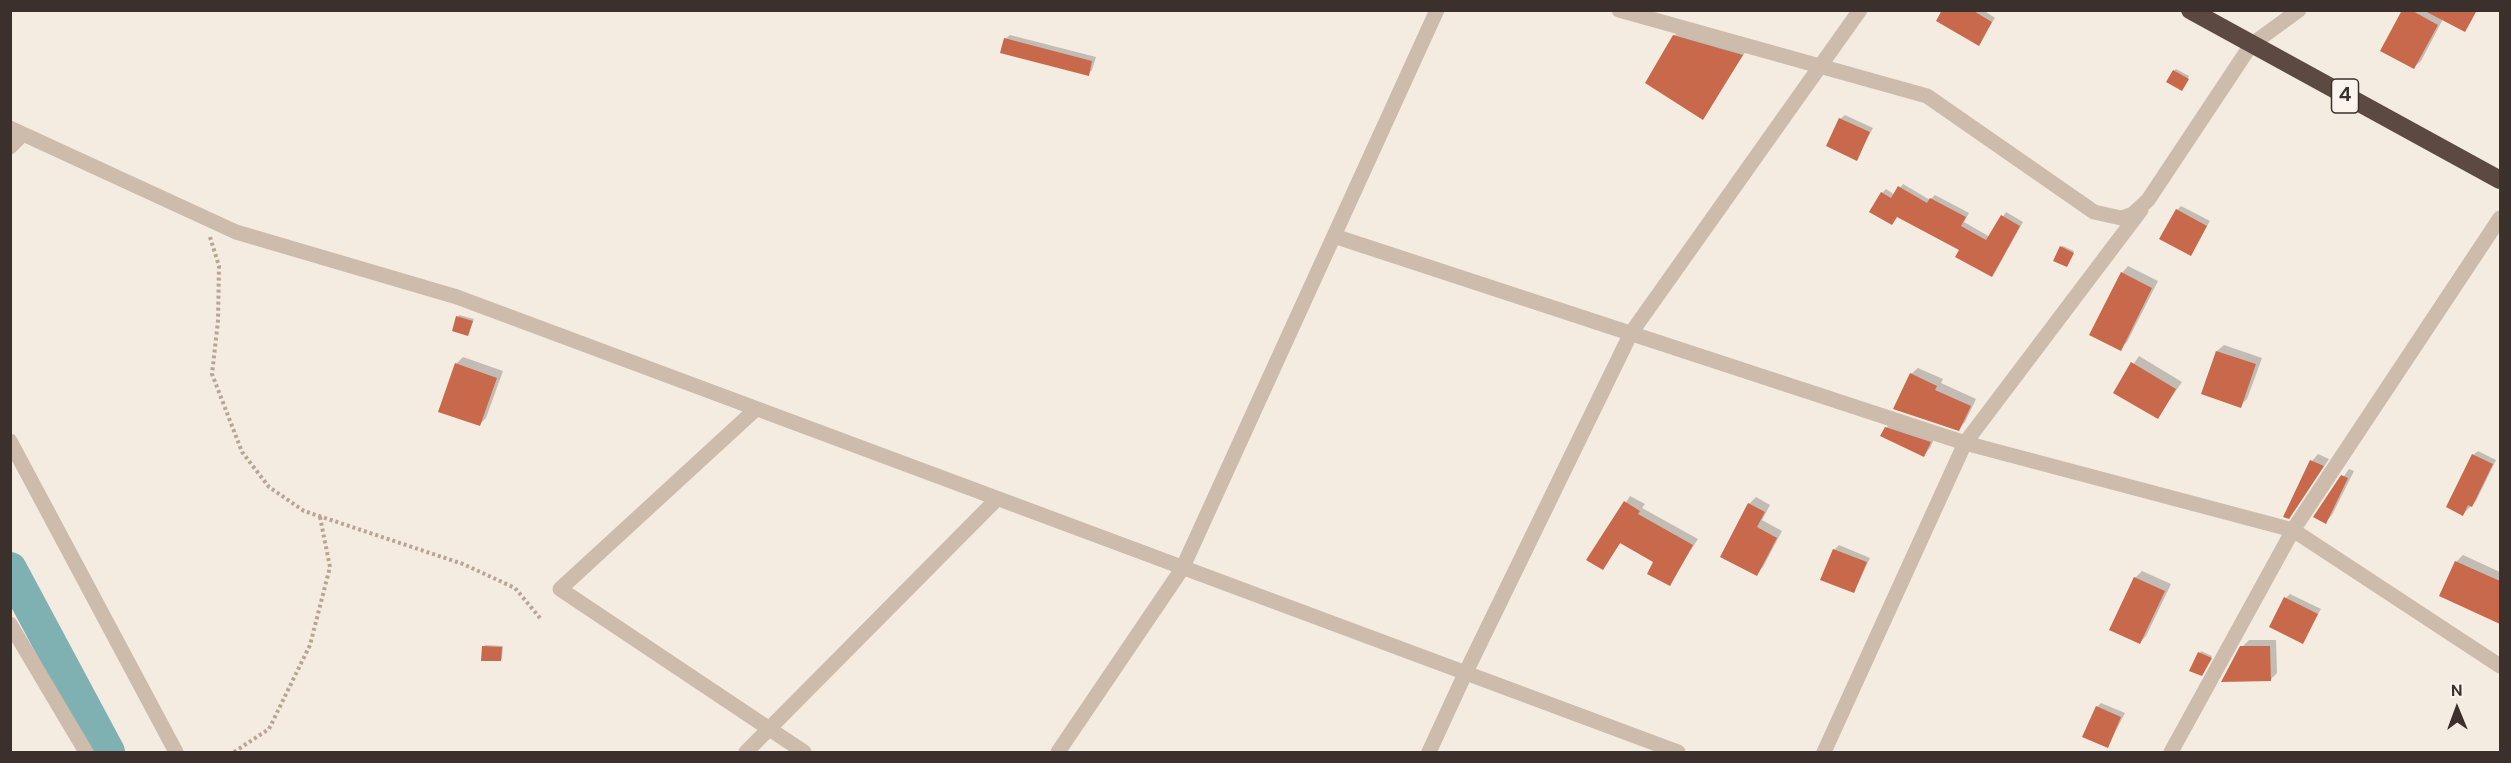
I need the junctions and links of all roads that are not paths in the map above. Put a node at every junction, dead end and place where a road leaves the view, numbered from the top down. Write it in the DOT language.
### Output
graph roads {
  1 [pos="1437,10"];
  2 [pos="1619,10"];
  3 [pos="1860,10"];
  4 [pos="2190,10"];
  5 [pos="2299,10"];
  6 [pos="2251,45"];
  7 [pos="1820,66"];
  8 [pos="16,131"];
  9 [pos="10,147"];
  10 [pos="2500,180"];
  11 [pos="2148,200"];
  12 [pos="2500,218"];
  13 [pos="1334,236"];
  14 [pos="1631,333"];
  15 [pos="756,409"];
  16 [pos="10,441"];
  17 [pos="1965,443"];
  18 [pos="996,500"];
  19 [pos="2293,530"];
  20 [pos="1182,569"];
  21 [pos="10,624"];
  22 [pos="2500,666"];
  23 [pos="1465,674"];
  24 [pos="769,729"];
  25 [pos="86,753"];
  26 [pos="176,753"];
  27 [pos="746,753"];
  28 [pos="804,753"];
  29 [pos="1058,753"];
  30 [pos="1429,753"];
  31 [pos="1678,753"];
  32 [pos="1824,753"];
  33 [pos="2171,753"];
  1 -- 13 [label="street"];
  2 -- 7 [label="street"];
  3 -- 7 [label="street"];
  4 -- 6 [label="highway, 4"];
  5 -- 6 [label="street"];
  6 -- 10 [label="highway, 4"];
  6 -- 11 [label="street"];
  7 -- 11 [label="street"];
  7 -- 14 [label="street"];
  8 -- 9 [label="street"];
  8 -- 15 [label="street"];
  11 -- 17 [label="street"];
  12 -- 19 [label="street"];
  13 -- 14 [label="street"];
  13 -- 20 [label="street"];
  14 -- 17 [label="street"];
  14 -- 23 [label="street"];
  15 -- 18 [label="street"];
  15 -- 24 [label="street"];
  16 -- 26 [label="street"];
  17 -- 19 [label="street"];
  17 -- 32 [label="street"];
  18 -- 20 [label="street"];
  18 -- 24 [label="street"];
  19 -- 22 [label="street"];
  19 -- 33 [label="street"];
  20 -- 23 [label="street"];
  20 -- 29 [label="street"];
  21 -- 25 [label="street"];
  23 -- 30 [label="street"];
  23 -- 31 [label="street"];
  24 -- 27 [label="street"];
  24 -- 28 [label="street"];
}
